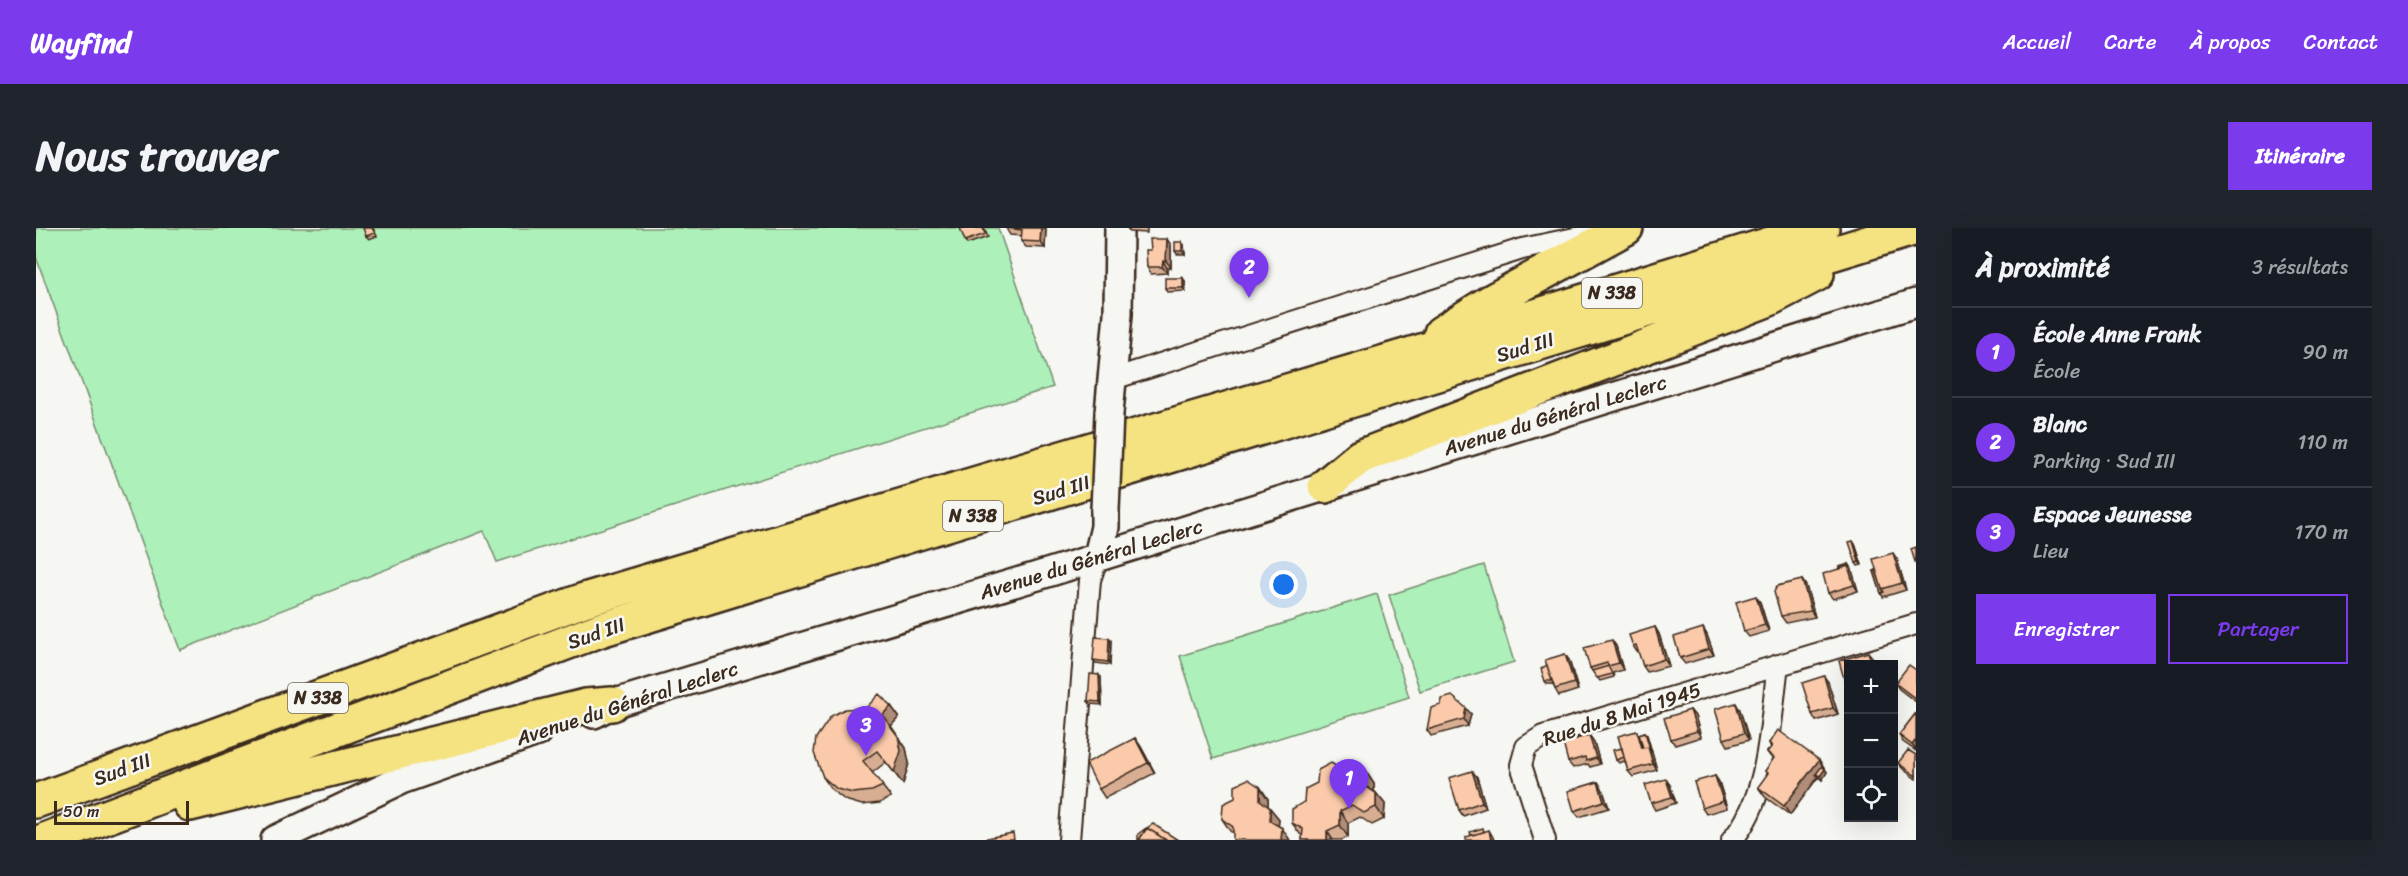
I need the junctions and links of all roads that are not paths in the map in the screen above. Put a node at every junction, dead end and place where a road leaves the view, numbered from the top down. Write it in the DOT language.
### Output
graph roads {
  1 [pos="1119,228"];
  2 [pos="1624,228"];
  3 [pos="1822,228"];
  4 [pos="1904,232"];
  5 [pos="1916,303"];
  6 [pos="1401,357"];
  7 [pos="1113,379"];
  8 [pos="1325,486"];
  9 [pos="1098,556"];
  10 [pos="1916,624"];
  11 [pos="1778,665"];
  12 [pos="612,704"];
  13 [pos="44,798"];
  14 [pos="64,833"];
  15 [pos="275,840"];
  16 [pos="1069,840"];
  17 [pos="1545,840"];
  18 [pos="1732,840"];
  1 -- 7 [label="street"];
  2 -- 6 [label="highway"];
  2 -- 7 [label="street"];
  3 -- 6 [label="highway, Sud III / N 338"];
  4 -- 8 [label="highway"];
  4 -- 14 [label="highway, Sud III / N 338"];
  5 -- 8 [label="street, Avenue du Général Leclerc"];
  6 -- 13 [label="highway, Sud III / N 338"];
  7 -- 9 [label="street, bridge"];
  8 -- 9 [label="street, Avenue du Général Leclerc"];
  9 -- 12 [label="street, Avenue du Général Leclerc"];
  9 -- 16 [label="street"];
  10 -- 11 [label="street, Rue du 8 Mai 1945"];
  11 -- 17 [label="street, Rue du 8 Mai 1945"];
  11 -- 18 [label="street"];
  12 -- 14 [label="highway"];
  12 -- 15 [label="street, Avenue du Général Leclerc"];
}
